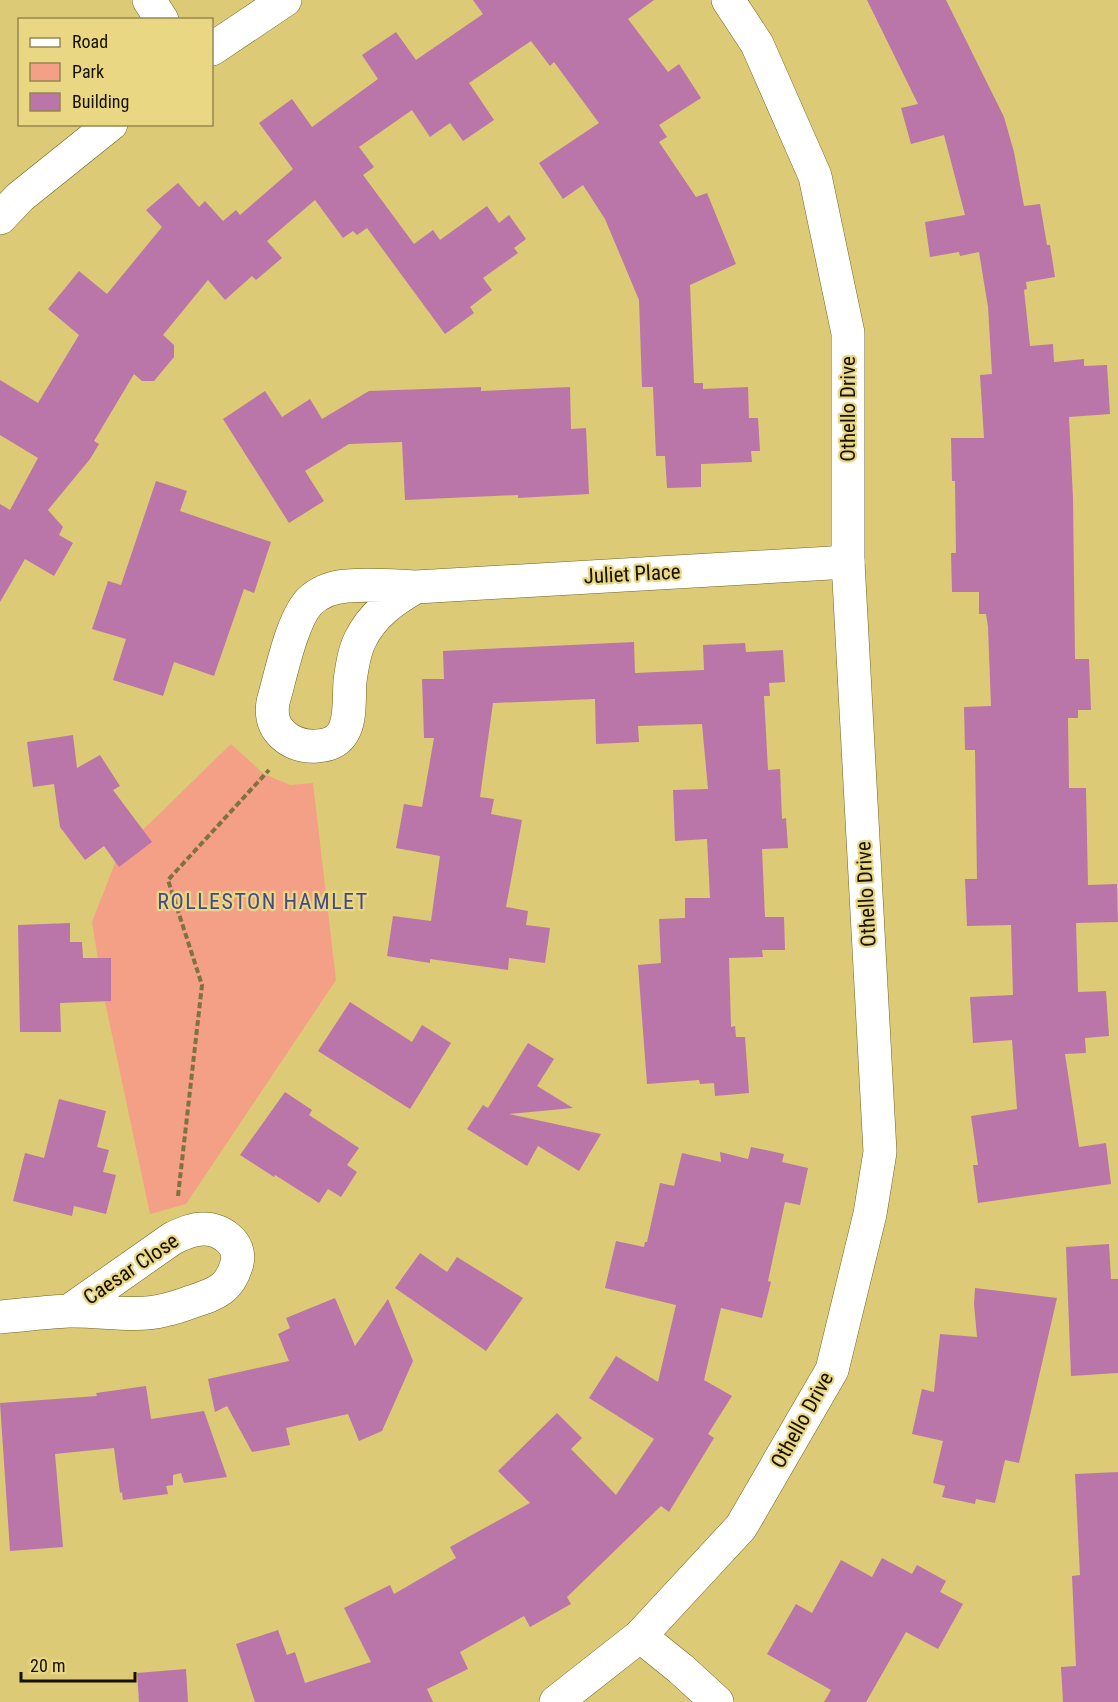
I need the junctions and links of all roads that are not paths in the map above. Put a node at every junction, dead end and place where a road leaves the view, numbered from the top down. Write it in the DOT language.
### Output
graph roads {
  1 [pos="149,0"];
  2 [pos="285,0"];
  3 [pos="728,0"];
  4 [pos="161,18"];
  5 [pos="213,48"];
  6 [pos="109,126"];
  7 [pos="0,218"];
  8 [pos="848,562"];
  9 [pos="416,587"];
  10 [pos="69,1311"];
  11 [pos="0,1317"];
  12 [pos="640,1636"];
  13 [pos="556,1702"];
  14 [pos="717,1702"];
  1 -- 4 [label="street"];
  2 -- 5 [label="street"];
  3 -- 8 [label="street, Othello Drive"];
  6 -- 7 [label="street"];
  8 -- 9 [label="street, Juliet Place"];
  8 -- 12 [label="street, Othello Drive"];
  9 -- 9 [label="street, Juliet Place"];
  10 -- 10 [label="street, Caesar Close"];
  10 -- 11 [label="street, Caesar Close"];
  12 -- 13 [label="street, Othello Drive"];
  12 -- 14 [label="street"];
}
